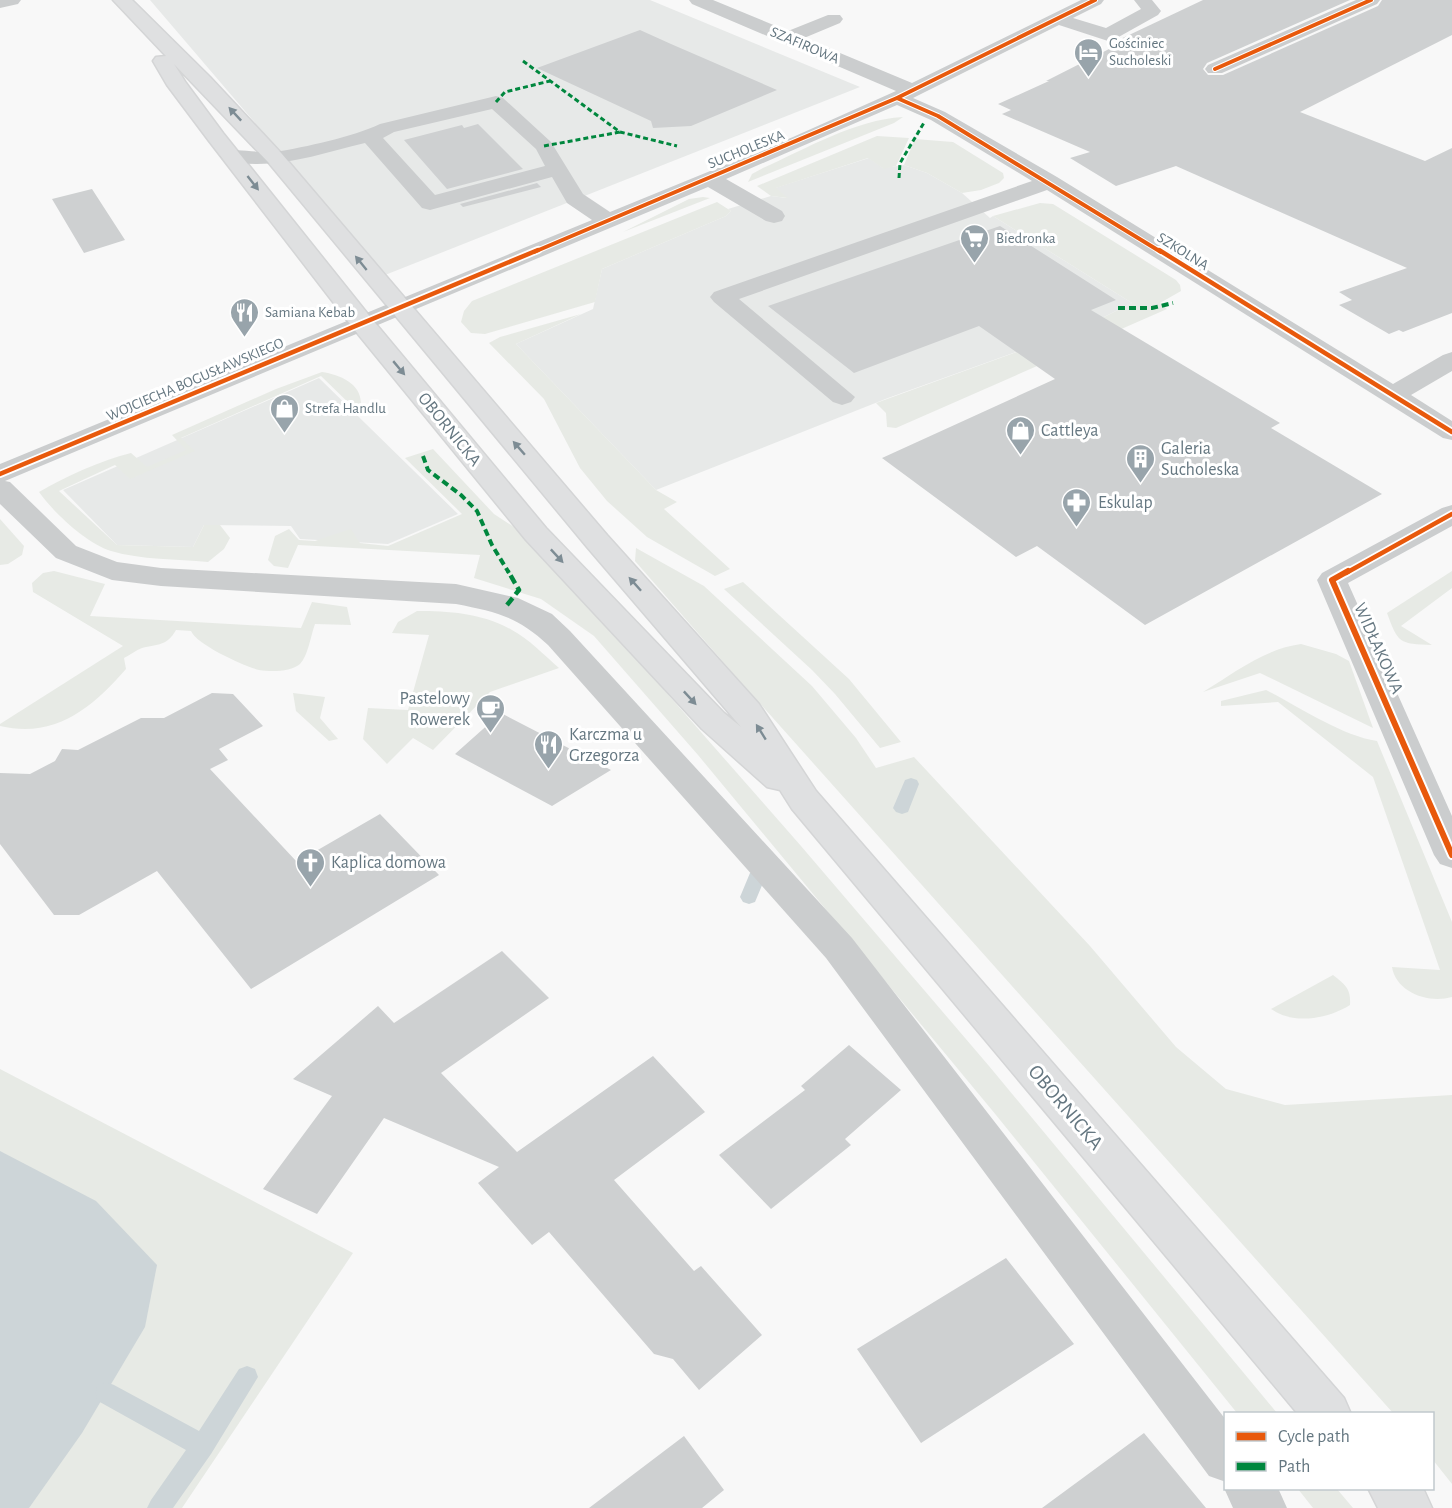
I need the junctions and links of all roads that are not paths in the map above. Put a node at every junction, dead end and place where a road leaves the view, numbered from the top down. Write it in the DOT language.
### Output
graph roads {
  1 [pos="12,0"];
  2 [pos="122,0"];
  3 [pos="698,0"];
  4 [pos="1095,0"];
  5 [pos="1143,0"];
  6 [pos="1371,0"];
  7 [pos="0,3"];
  8 [pos="834,19"];
  9 [pos="1058,19"];
  10 [pos="140,20"];
  11 [pos="788,38"];
  12 [pos="1215,69"];
  13 [pos="905,94"];
  14 [pos="370,136"];
  15 [pos="231,156"];
  16 [pos="274,158"];
  17 [pos="557,169"];
  18 [pos="708,178"];
  19 [pos="1049,182"];
  20 [pos="774,216"];
  21 [pos="607,220"];
  22 [pos="399,307"];
  23 [pos="362,323"];
  24 [pos="1452,360"];
  25 [pos="1391,395"];
  26 [pos="843,397"];
  27 [pos="1452,432"];
  28 [pos="0,474"];
  29 [pos="0,488"];
  30 [pos="1452,514"];
  31 [pos="804,800"];
  32 [pos="1452,855"];
  33 [pos="1327,1412"];
  34 [pos="1224,1456"];
  35 [pos="1250,1490"];
  36 [pos="1394,1490"];
  37 [pos="1263,1508"];
  38 [pos="1408,1508"];
  1 -- 7 [label="street"];
  2 -- 10 [label="main road, OBORNICKA"];
  3 -- 11 [label="street, SZAFIROWA"];
  4 -- 9 [label="street, SUCHOLESKA"];
  5 -- 9 [label="street"];
  6 -- 12 [label="street"];
  8 -- 11 [label="street"];
  9 -- 13 [label="street, SUCHOLESKA"];
  10 -- 15 [label="main road, OBORNICKA"];
  16 -- 10 [label="main road, OBORNICKA, one-way"];
  11 -- 13 [label="street, SZAFIROWA"];
  13 -- 18 [label="street, SUCHOLESKA"];
  13 -- 19 [label="street, SZKOLNA"];
  14 -- 16 [label="street"];
  14 -- 17 [label="street"];
  14 -- 17 [label="street"];
  15 -- 16 [label="street"];
  15 -- 23 [label="main road, OBORNICKA, one-way"];
  22 -- 16 [label="main road, OBORNICKA, one-way"];
  17 -- 21 [label="street"];
  18 -- 20 [label="street"];
  18 -- 21 [label="street, SUCHOLESKA"];
  19 -- 25 [label="street, SZKOLNA"];
  19 -- 26 [label="street"];
  21 -- 22 [label="street, SUCHOLESKA"];
  22 -- 23 [label="street, WOJCIECHA BOGUSŁAWSKIEGO"];
  31 -- 22 [label="main road, OBORNICKA, one-way"];
  23 -- 28 [label="street, WOJCIECHA BOGUSŁAWSKIEGO"];
  23 -- 31 [label="main road, OBORNICKA, one-way"];
  24 -- 25 [label="street"];
  25 -- 27 [label="street, SZKOLNA"];
  29 -- 34 [label="street"];
  30 -- 32 [label="street, WIDŁAKOWA"];
  31 -- 33 [label="main road, OBORNICKA"];
  35 -- 37 [label="street"];
  36 -- 38 [label="main road"];
}
